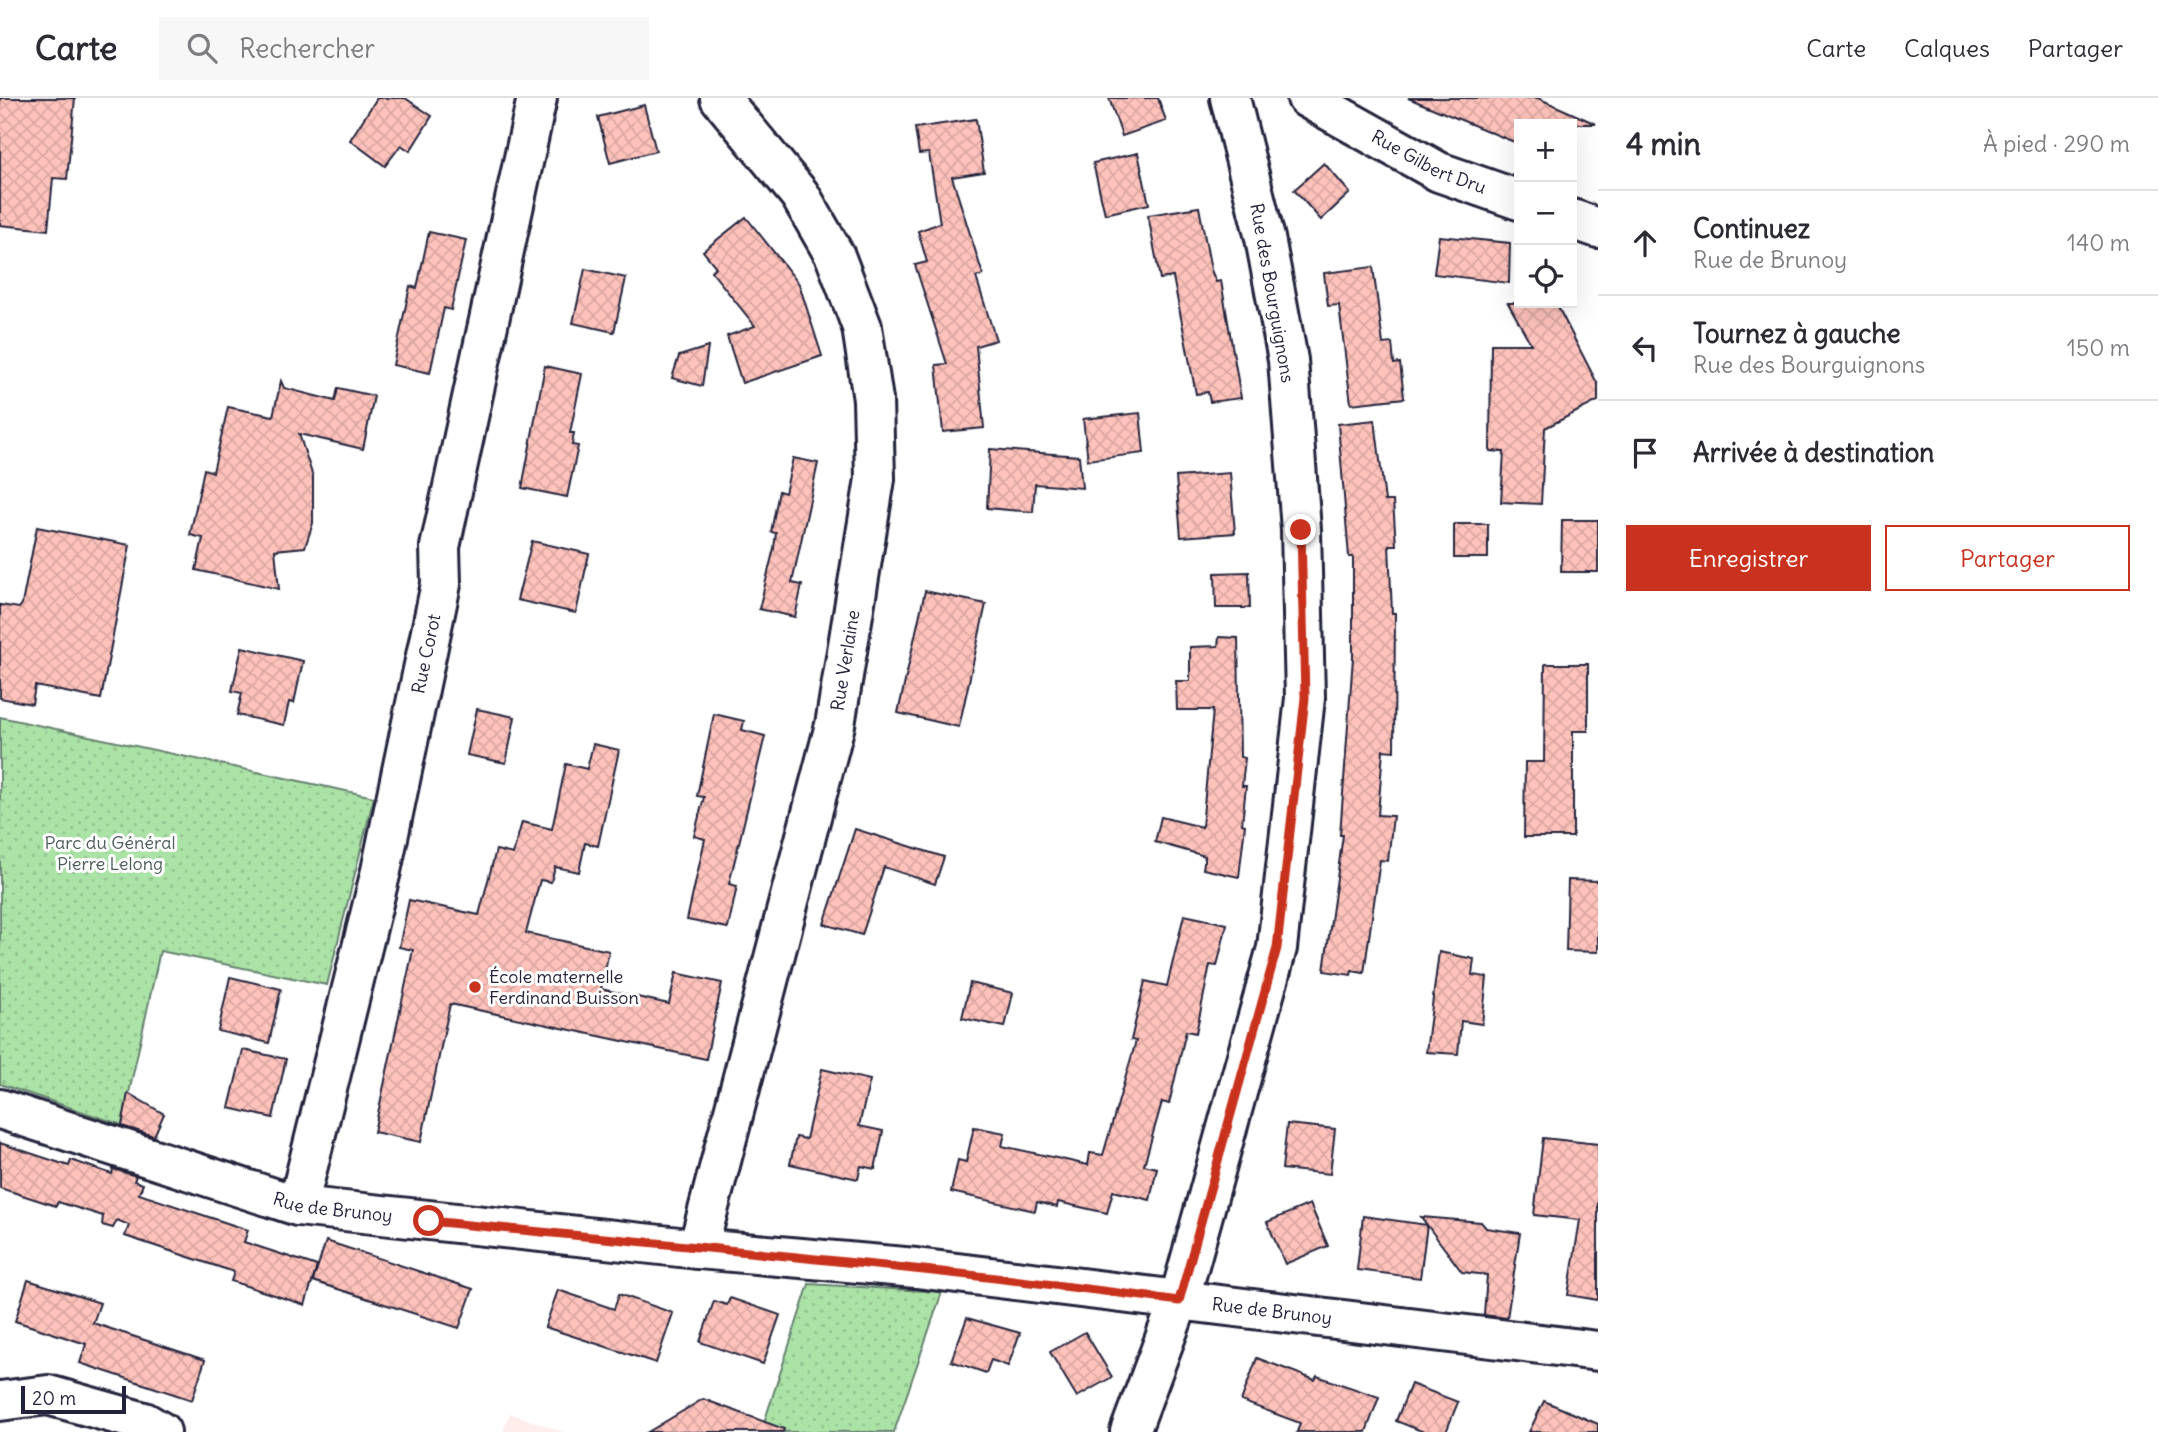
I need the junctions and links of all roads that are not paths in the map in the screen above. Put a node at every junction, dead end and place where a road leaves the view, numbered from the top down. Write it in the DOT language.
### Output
graph roads {
  1 [pos="537,98"];
  2 [pos="720,98"];
  3 [pos="1230,98"];
  4 [pos="1307,98"];
  5 [pos="1514,198"];
  6 [pos="1577,221"];
  7 [pos="1598,228"];
  8 [pos="0,1109"];
  9 [pos="298,1206"];
  10 [pos="698,1250"];
  11 [pos="1179,1301"];
  12 [pos="1598,1351"];
  13 [pos="0,1401"];
  14 [pos="161,1432"];
  15 [pos="1130,1432"];
  1 -- 9 [label="street, Rue Corot"];
  2 -- 10 [label="street, Rue Verlaine"];
  3 -- 11 [label="street, Rue des Bourguignons"];
  4 -- 5 [label="street, Rue Gilbert Dru"];
  6 -- 7 [label="street"];
  8 -- 9 [label="street, Rue de Brunoy"];
  9 -- 10 [label="street, Rue de Brunoy"];
  10 -- 11 [label="street, Rue de Brunoy"];
  11 -- 12 [label="street, Rue de Brunoy"];
  11 -- 15 [label="street, Rue des Bourguignons"];
  13 -- 14 [label="street"];
}
